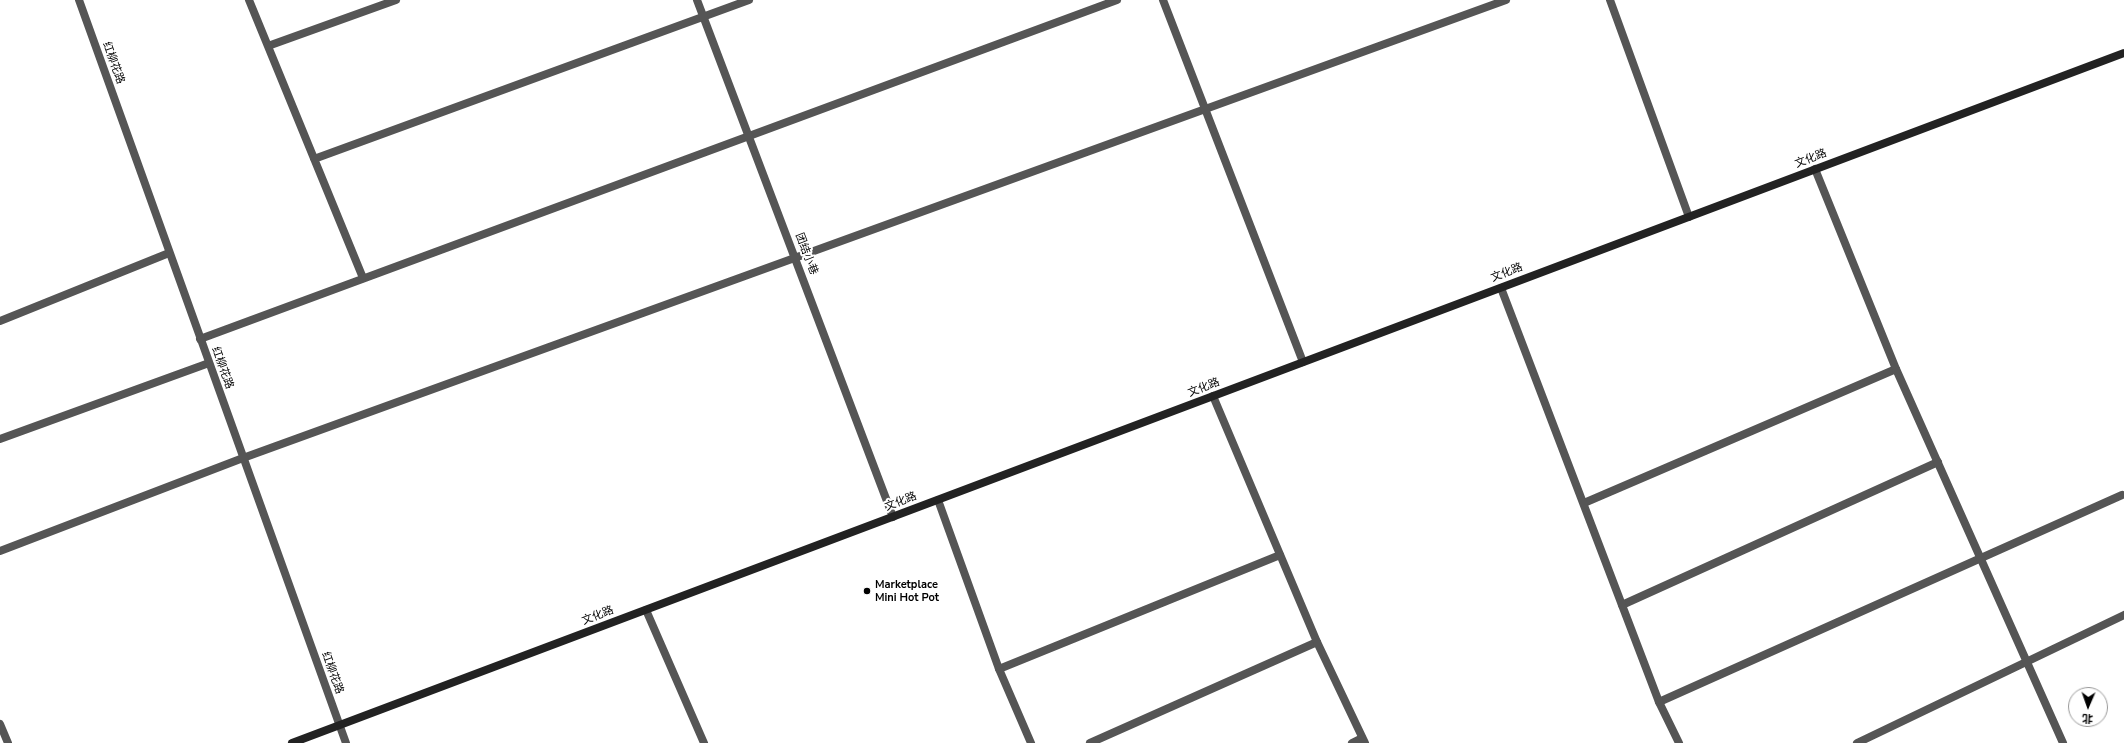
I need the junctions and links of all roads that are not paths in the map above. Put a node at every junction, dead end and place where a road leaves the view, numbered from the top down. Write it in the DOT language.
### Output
graph roads {
  1 [pos="78,0"];
  2 [pos="249,0"];
  3 [pos="396,0"];
  4 [pos="697,0"];
  5 [pos="749,0"];
  6 [pos="1117,0"];
  7 [pos="1163,0"];
  8 [pos="1506,0"];
  9 [pos="1610,0"];
  10 [pos="704,17"];
  11 [pos="268,46"];
  12 [pos="2124,53"];
  13 [pos="1205,110"];
  14 [pos="749,136"];
  15 [pos="314,159"];
  16 [pos="1815,170"];
  17 [pos="1689,216"];
  18 [pos="169,253"];
  19 [pos="795,258"];
  20 [pos="364,278"];
  21 [pos="1500,288"];
  22 [pos="0,322"];
  23 [pos="200,339"];
  24 [pos="1303,362"];
  25 [pos="209,363"];
  26 [pos="1896,369"];
  27 [pos="1213,396"];
  28 [pos="0,439"];
  29 [pos="243,458"];
  30 [pos="1938,462"];
  31 [pos="2122,495"];
  32 [pos="938,500"];
  33 [pos="1584,503"];
  34 [pos="893,517"];
  35 [pos="0,551"];
  36 [pos="1280,555"];
  37 [pos="1980,558"];
  38 [pos="1622,605"];
  39 [pos="646,610"];
  40 [pos="2124,614"];
  41 [pos="1317,642"];
  42 [pos="2027,662"];
  43 [pos="999,669"];
  44 [pos="1659,702"];
  45 [pos="0,724"];
  46 [pos="339,725"];
  47 [pos="1364,741"];
  48 [pos="8,743"];
  49 [pos="292,743"];
  50 [pos="346,743"];
  51 [pos="704,743"];
  52 [pos="1031,743"];
  53 [pos="1090,743"];
  54 [pos="1352,743"];
  55 [pos="1679,743"];
  56 [pos="1857,743"];
  57 [pos="2064,743"];
  1 -- 18 [label="street, 红柳花路"];
  2 -- 11 [label="street"];
  3 -- 11 [label="street"];
  4 -- 10 [label="street, 团结小巷"];
  5 -- 10 [label="street"];
  6 -- 14 [label="street"];
  7 -- 13 [label="street"];
  8 -- 13 [label="street"];
  9 -- 17 [label="street"];
  10 -- 14 [label="street, 团结小巷"];
  10 -- 15 [label="street"];
  11 -- 15 [label="street"];
  12 -- 16 [label="main road, 文化路"];
  13 -- 19 [label="street"];
  13 -- 24 [label="street"];
  14 -- 19 [label="street, 团结小巷"];
  14 -- 20 [label="street"];
  15 -- 20 [label="street"];
  16 -- 17 [label="main road, 文化路"];
  16 -- 26 [label="street"];
  17 -- 21 [label="main road, 文化路"];
  18 -- 22 [label="street"];
  18 -- 23 [label="street, 红柳花路"];
  19 -- 29 [label="street"];
  19 -- 34 [label="street, 团结小巷"];
  20 -- 23 [label="street"];
  21 -- 24 [label="main road, 文化路"];
  21 -- 33 [label="street"];
  23 -- 25 [label="street, 红柳花路"];
  24 -- 27 [label="main road, 文化路"];
  25 -- 28 [label="street"];
  25 -- 29 [label="street, 红柳花路"];
  26 -- 30 [label="street"];
  26 -- 33 [label="street"];
  27 -- 32 [label="main road, 文化路"];
  27 -- 36 [label="street"];
  29 -- 35 [label="street"];
  29 -- 46 [label="street, 红柳花路"];
  30 -- 37 [label="street"];
  30 -- 38 [label="street"];
  31 -- 37 [label="street"];
  32 -- 34 [label="main road, 文化路"];
  32 -- 43 [label="street"];
  33 -- 38 [label="street"];
  34 -- 39 [label="main road, 文化路"];
  36 -- 41 [label="street"];
  36 -- 43 [label="street"];
  37 -- 42 [label="street"];
  37 -- 44 [label="street"];
  38 -- 44 [label="street"];
  39 -- 46 [label="main road, 文化路"];
  39 -- 51 [label="street"];
  40 -- 42 [label="street"];
  41 -- 47 [label="street"];
  41 -- 53 [label="street"];
  42 -- 56 [label="street"];
  42 -- 57 [label="street"];
  43 -- 52 [label="street"];
  44 -- 55 [label="street"];
  45 -- 48 [label="street"];
  46 -- 49 [label="main road, 文化路"];
  46 -- 50 [label="street, 红柳花路"];
  47 -- 54 [label="street"];
}
